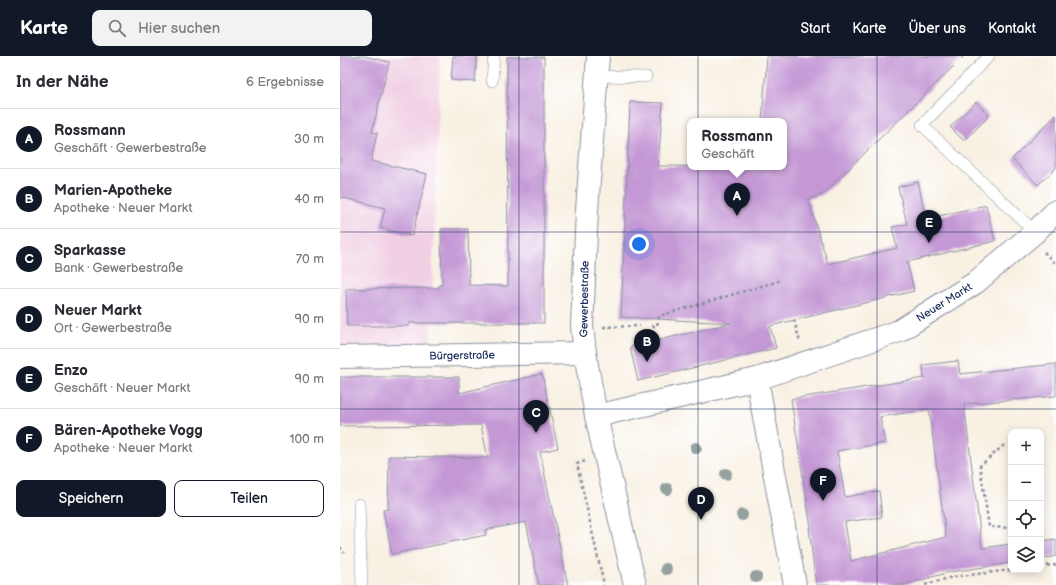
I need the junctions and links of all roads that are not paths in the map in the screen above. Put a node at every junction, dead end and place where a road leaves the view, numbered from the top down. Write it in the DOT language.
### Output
graph roads {
  1 [pos="494,56"];
  2 [pos="990,56"];
  3 [pos="597,66"];
  4 [pos="646,77"];
  5 [pos="492,81"];
  6 [pos="1056,211"];
  7 [pos="1032,234"];
  8 [pos="585,353"];
  9 [pos="340,357"];
  10 [pos="757,379"];
  11 [pos="596,416"];
  12 [pos="359,504"];
  13 [pos="362,585"];
  14 [pos="635,585"];
  15 [pos="795,585"];
  1 -- 5 [label="lane"];
  2 -- 7 [label="lane"];
  3 -- 4 [label="lane"];
  3 -- 8 [label="street, Gewerbestraße"];
  6 -- 7 [label="street, Neuer Markt"];
  7 -- 10 [label="street, Neuer Markt"];
  8 -- 9 [label="street, Bürgerstraße"];
  8 -- 11 [label="street, Gewerbestraße"];
  10 -- 11 [label="street, Neuer Markt"];
  10 -- 15 [label="street"];
  11 -- 14 [label="street, Gewerbestraße"];
  12 -- 13 [label="lane"];
}
